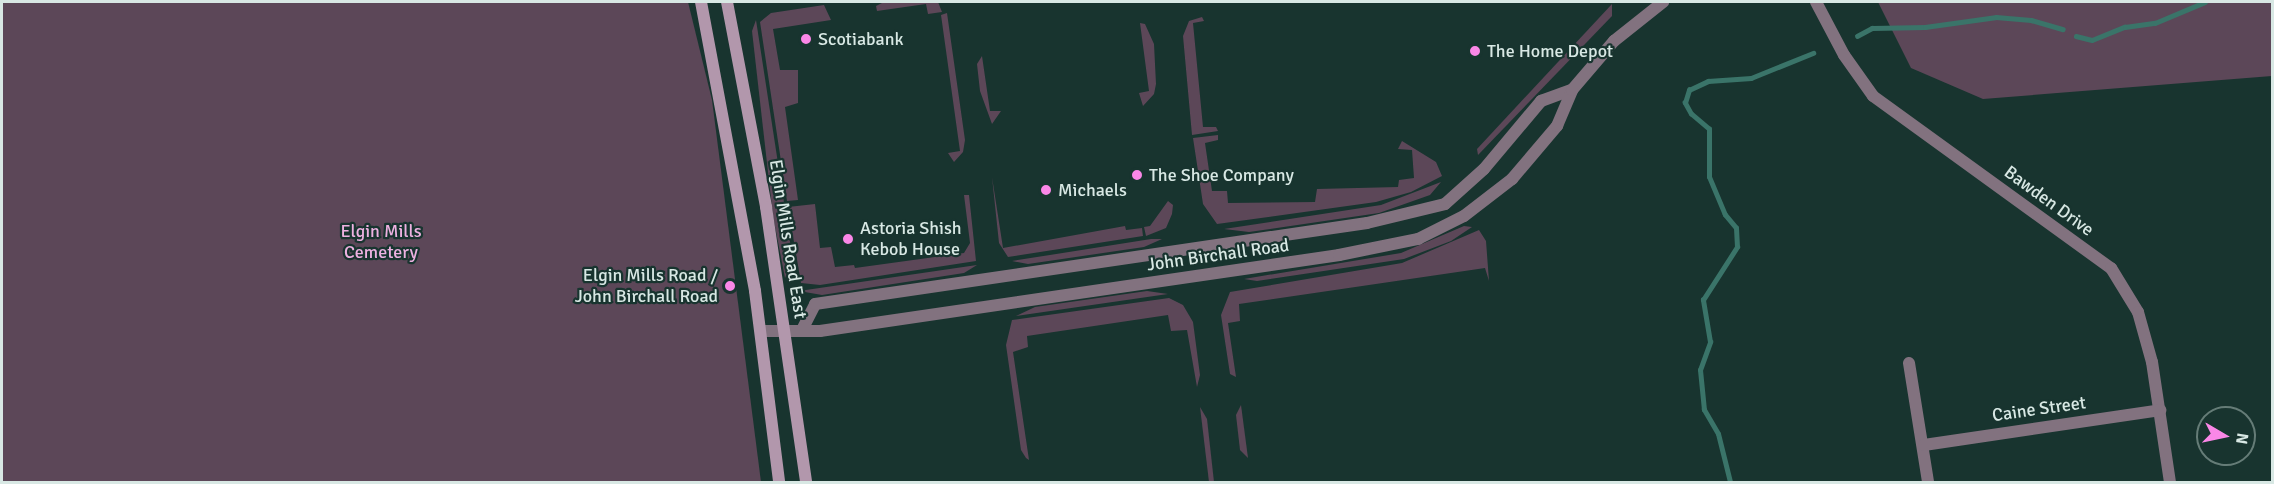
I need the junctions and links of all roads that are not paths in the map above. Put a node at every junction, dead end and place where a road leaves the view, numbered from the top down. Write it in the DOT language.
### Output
graph roads {
  1 [pos="701,2"];
  2 [pos="727,2"];
  3 [pos="1663,2"];
  4 [pos="1816,2"];
  5 [pos="1572,90"];
  6 [pos="803,328"];
  7 [pos="784,329"];
  8 [pos="760,331"];
  9 [pos="1910,363"];
  10 [pos="2160,410"];
  11 [pos="1924,445"];
  12 [pos="779,483"];
  13 [pos="806,483"];
  14 [pos="1928,483"];
  15 [pos="2170,483"];
  1 -- 8 [label="main road"];
  2 -- 7 [label="main road, Elgin Mills Road East"];
  3 -- 5 [label="street, John Birchall Road"];
  4 -- 10 [label="street, Bawden Drive"];
  5 -- 6 [label="street, John Birchall Road"];
  5 -- 6 [label="street, John Birchall Road"];
  6 -- 7 [label="street, John Birchall Road"];
  7 -- 8 [label="street, John Birchall Road"];
  7 -- 13 [label="main road, Elgin Mills Road East"];
  8 -- 12 [label="main road"];
  9 -- 11 [label="street"];
  10 -- 11 [label="street, Caine Street"];
  10 -- 15 [label="street, Bawden Drive"];
  11 -- 14 [label="street"];
}
